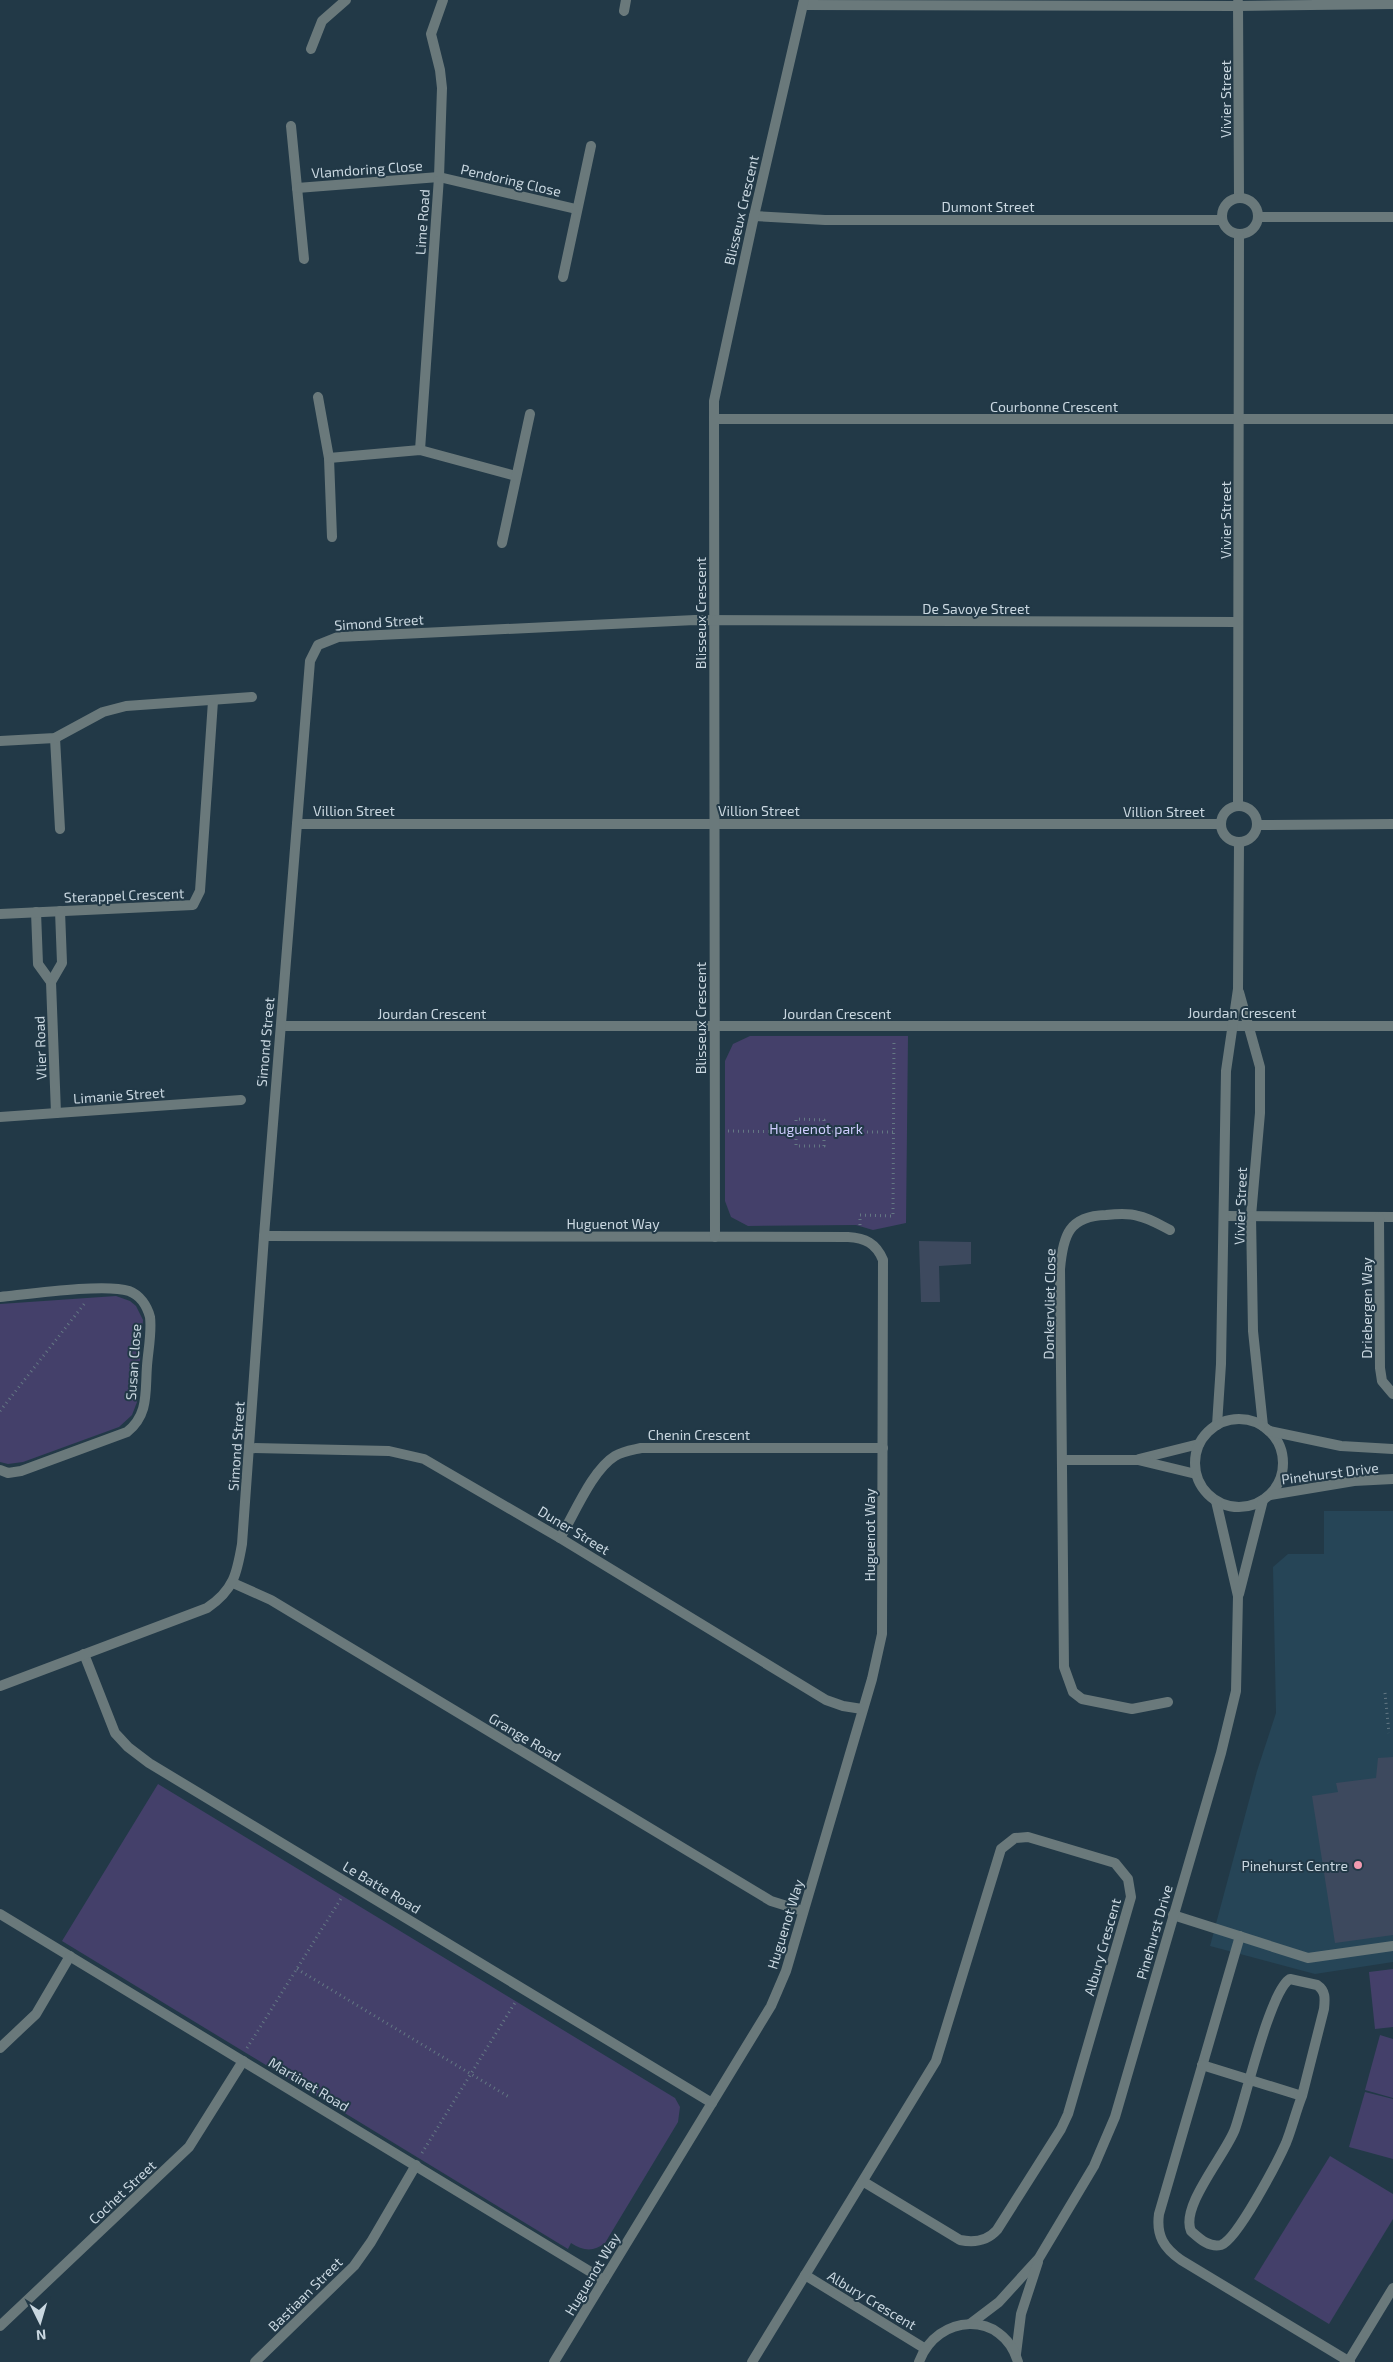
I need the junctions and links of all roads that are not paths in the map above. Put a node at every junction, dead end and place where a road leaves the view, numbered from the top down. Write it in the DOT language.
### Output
graph roads {
  1 [pos="346,0"];
  2 [pos="443,0"];
  3 [pos="626,0"];
  4 [pos="804,3"];
  5 [pos="1238,3"];
  6 [pos="1393,4"];
  7 [pos="624,11"];
  8 [pos="311,49"];
  9 [pos="291,126"];
  10 [pos="591,146"];
  11 [pos="439,177"];
  12 [pos="297,188"];
  13 [pos="1239,198"];
  14 [pos="576,209"];
  15 [pos="754,216"];
  16 [pos="1258,217"];
  17 [pos="1393,217"];
  18 [pos="1222,220"];
  19 [pos="1239,234"];
  20 [pos="304,259"];
  21 [pos="563,277"];
  22 [pos="318,396"];
  23 [pos="530,414"];
  24 [pos="1239,419"];
  25 [pos="1393,419"];
  26 [pos="714,420"];
  27 [pos="420,450"];
  28 [pos="329,458"];
  29 [pos="516,476"];
  30 [pos="332,537"];
  31 [pos="502,543"];
  32 [pos="714,622"];
  33 [pos="1238,622"];
  34 [pos="252,697"];
  35 [pos="213,701"];
  36 [pos="55,738"];
  37 [pos="0,741"];
  38 [pos="1238,806"];
  39 [pos="714,823"];
  40 [pos="297,824"];
  41 [pos="1221,824"];
  42 [pos="1393,824"];
  43 [pos="1258,825"];
  44 [pos="60,829"];
  45 [pos="1239,843"];
  46 [pos="60,911"];
  47 [pos="36,912"];
  48 [pos="0,914"];
  49 [pos="51,982"];
  50 [pos="1238,989"];
  51 [pos="280,1026"];
  52 [pos="1232,1026"];
  53 [pos="1249,1026"];
  54 [pos="1393,1026"];
  55 [pos="714,1027"];
  56 [pos="241,1100"];
  57 [pos="56,1113"];
  58 [pos="0,1117"];
  59 [pos="1224,1216"];
  60 [pos="1252,1216"];
  61 [pos="1379,1217"];
  62 [pos="1393,1217"];
  63 [pos="1170,1230"];
  64 [pos="264,1236"];
  65 [pos="715,1237"];
  66 [pos="0,1297"];
  67 [pos="1393,1394"];
  68 [pos="1217,1425"];
  69 [pos="1266,1429"];
  70 [pos="1199,1444"];
  71 [pos="250,1448"];
  72 [pos="883,1448"];
  73 [pos="1393,1449"];
  74 [pos="1062,1460"];
  75 [pos="1138,1460"];
  76 [pos="0,1470"];
  77 [pos="1196,1474"];
  78 [pos="1393,1479"];
  79 [pos="1266,1498"];
  80 [pos="1216,1501"];
  81 [pos="560,1538"];
  82 [pos="233,1583"];
  83 [pos="1238,1596"];
  84 [pos="84,1654"];
  85 [pos="0,1686"];
  86 [pos="1168,1702"];
  87 [pos="862,1709"];
  88 [pos="803,1911"];
  89 [pos="0,1914"];
  90 [pos="1173,1915"];
  91 [pos="1240,1936"];
  92 [pos="1393,1946"];
  93 [pos="70,1956"];
  94 [pos="0,2048"];
  95 [pos="242,2060"];
  96 [pos="1202,2065"];
  97 [pos="1250,2080"];
  98 [pos="1302,2096"];
  99 [pos="712,2102"];
  100 [pos="416,2164"];
  101 [pos="864,2182"];
  102 [pos="1039,2258"];
  103 [pos="806,2275"];
  104 [pos="604,2280"];
  105 [pos="1393,2288"];
  106 [pos="970,2324"];
  107 [pos="0,2326"];
  108 [pos="924,2348"];
  109 [pos="1017,2358"];
  110 [pos="255,2362"];
  111 [pos="554,2362"];
  112 [pos="752,2362"];
  113 [pos="919,2362"];
  114 [pos="1349,2362"];
  1 -- 8 [label="street"];
  2 -- 11 [label="street, Lime Road"];
  3 -- 7 [label="street"];
  4 -- 5 [label="street"];
  4 -- 15 [label="street, Blisseux Crescent"];
  5 -- 6 [label="street"];
  5 -- 13 [label="street, Vivier Street"];
  9 -- 12 [label="street, Vlamdoring Close"];
  10 -- 14 [label="street, Pendoring Close"];
  11 -- 12 [label="street, Vlamdoring Close"];
  11 -- 14 [label="street, Pendoring Close"];
  11 -- 27 [label="street, Lime Road"];
  12 -- 20 [label="street, Vlamdoring Close"];
  13 -- 16 [label="street"];
  13 -- 18 [label="street"];
  14 -- 21 [label="street, Pendoring Close"];
  15 -- 18 [label="street, Dumont Street"];
  15 -- 26 [label="street, Blisseux Crescent"];
  16 -- 17 [label="street"];
  16 -- 19 [label="street"];
  18 -- 19 [label="street"];
  19 -- 24 [label="street, Vivier Street"];
  22 -- 28 [label="street"];
  23 -- 29 [label="street"];
  24 -- 25 [label="street, Courbonne Crescent"];
  24 -- 26 [label="street, Courbonne Crescent"];
  24 -- 33 [label="street, Vivier Street"];
  26 -- 32 [label="street, Blisseux Crescent"];
  27 -- 28 [label="street"];
  27 -- 29 [label="street"];
  28 -- 30 [label="street"];
  29 -- 31 [label="street"];
  32 -- 33 [label="street, De Savoye Street"];
  32 -- 39 [label="street, Blisseux Crescent"];
  32 -- 40 [label="street, Simond Street"];
  33 -- 38 [label="street, Vivier Street"];
  34 -- 35 [label="street"];
  35 -- 36 [label="street"];
  35 -- 46 [label="street, Sterappel Crescent"];
  36 -- 37 [label="street"];
  36 -- 44 [label="street"];
  38 -- 41 [label="street"];
  38 -- 43 [label="street"];
  39 -- 40 [label="street, Villion Street"];
  39 -- 41 [label="street, Villion Street"];
  39 -- 55 [label="street, Blisseux Crescent"];
  40 -- 51 [label="street, Simond Street"];
  41 -- 45 [label="street"];
  42 -- 43 [label="street"];
  43 -- 45 [label="street"];
  45 -- 50 [label="street, Vivier Street"];
  46 -- 47 [label="street, Sterappel Crescent"];
  46 -- 49 [label="street, Vlier Road"];
  47 -- 48 [label="street, Sterappel Crescent"];
  47 -- 49 [label="street"];
  49 -- 57 [label="street, Vlier Road"];
  50 -- 52 [label="street, Vivier Street"];
  50 -- 53 [label="street, Vivier Street"];
  51 -- 55 [label="street, Jourdan Crescent"];
  51 -- 64 [label="street, Simond Street"];
  52 -- 53 [label="street, Jourdan Crescent"];
  52 -- 55 [label="street, Jourdan Crescent"];
  52 -- 59 [label="street, Vivier Street"];
  53 -- 54 [label="street, Jourdan Crescent"];
  53 -- 60 [label="street, Vivier Street"];
  55 -- 65 [label="street, Blisseux Crescent"];
  56 -- 57 [label="street, Limanie Street"];
  57 -- 58 [label="street, Limanie Street"];
  59 -- 60 [label="street"];
  59 -- 68 [label="street, Vivier Street"];
  60 -- 61 [label="street"];
  60 -- 69 [label="street, Vivier Street"];
  61 -- 62 [label="street"];
  61 -- 67 [label="street, Driebergen Way"];
  63 -- 74 [label="street, Donkervliet Close"];
  64 -- 65 [label="street, Huguenot Way"];
  64 -- 71 [label="street, Simond Street"];
  65 -- 72 [label="street, Huguenot Way"];
  66 -- 76 [label="street, Susan Close"];
  68 -- 69 [label="street"];
  68 -- 70 [label="street"];
  69 -- 73 [label="street, Pinehurst Drive"];
  69 -- 79 [label="street"];
  70 -- 75 [label="street"];
  70 -- 77 [label="street"];
  71 -- 81 [label="street, Duner Street"];
  71 -- 82 [label="street, Simond Street"];
  72 -- 81 [label="street, Chenin Crescent"];
  72 -- 87 [label="street, Huguenot Way"];
  74 -- 75 [label="street"];
  74 -- 86 [label="street, Donkervliet Close"];
  75 -- 77 [label="street"];
  77 -- 80 [label="street"];
  78 -- 79 [label="street, Pinehurst Drive"];
  79 -- 80 [label="street"];
  79 -- 83 [label="street, Pinehurst Drive"];
  80 -- 83 [label="street, Pinehurst Drive"];
  81 -- 87 [label="street, Duner Street"];
  82 -- 84 [label="street"];
  82 -- 88 [label="street, Grange Road"];
  83 -- 90 [label="street, Pinehurst Drive"];
  84 -- 85 [label="street"];
  84 -- 99 [label="street, Le Batte Road"];
  87 -- 88 [label="street, Huguenot Way"];
  88 -- 99 [label="street, Huguenot Way"];
  89 -- 93 [label="street, Martinet Road"];
  90 -- 91 [label="street"];
  90 -- 102 [label="street, Pinehurst Drive"];
  91 -- 92 [label="street"];
  91 -- 96 [label="street"];
  93 -- 94 [label="street"];
  93 -- 95 [label="street, Martinet Road"];
  95 -- 100 [label="street, Martinet Road"];
  95 -- 107 [label="street, Cochet Street"];
  96 -- 97 [label="street"];
  96 -- 114 [label="street"];
  97 -- 98 [label="street"];
  97 -- 98 [label="street"];
  97 -- 98 [label="street"];
  99 -- 104 [label="street, Huguenot Way"];
  100 -- 104 [label="street, Martinet Road"];
  100 -- 110 [label="street, Bastiaan Street"];
  101 -- 101 [label="street, Albury Crescent"];
  101 -- 103 [label="street, Albury Crescent"];
  102 -- 106 [label="street, Pinehurst Drive"];
  102 -- 109 [label="street, Pinehurst Drive"];
  103 -- 108 [label="street, Albury Crescent"];
  103 -- 112 [label="street, Albury Crescent"];
  104 -- 111 [label="street, Huguenot Way"];
  105 -- 114 [label="street"];
  106 -- 108 [label="street"];
  106 -- 109 [label="street"];
  108 -- 113 [label="street"];
}
